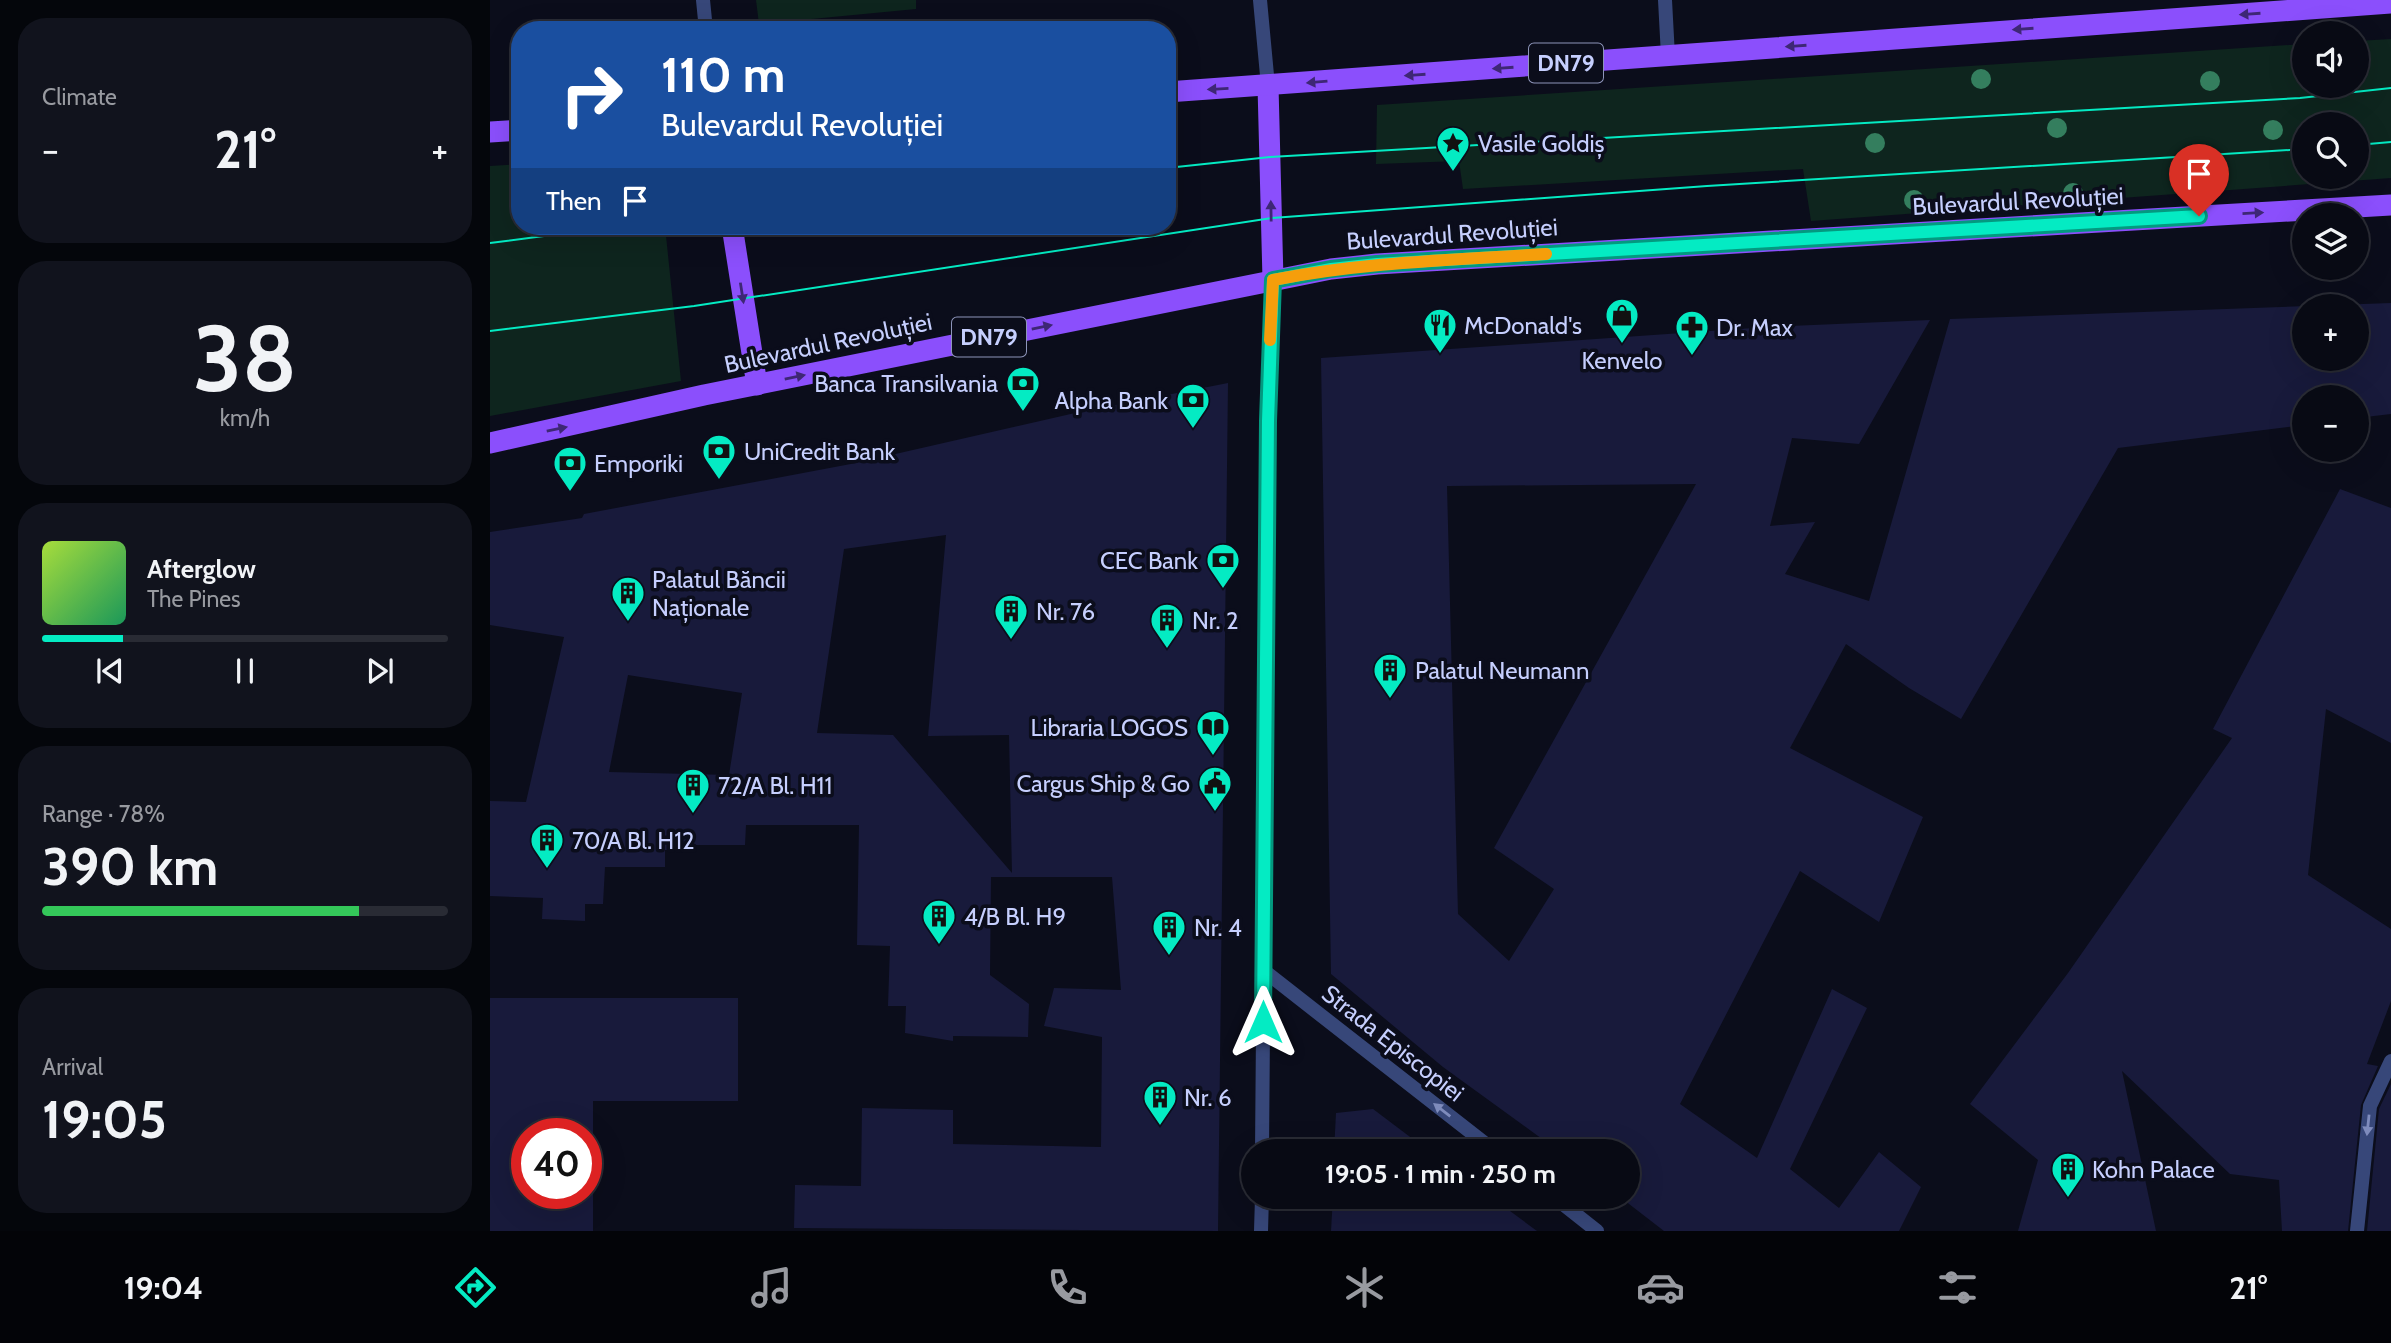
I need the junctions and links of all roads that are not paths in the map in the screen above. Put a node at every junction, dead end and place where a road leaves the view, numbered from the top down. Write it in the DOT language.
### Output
graph roads {
  1 [pos="703,0"];
  2 [pos="1261,0"];
  3 [pos="1665,0"];
  4 [pos="2391,3"];
  5 [pos="705,21"];
  6 [pos="1668,56"];
  7 [pos="1268,86"];
  8 [pos="1176,91"];
  9 [pos="511,131"];
  10 [pos="490,132"];
  11 [pos="2391,205"];
  12 [pos="733,235"];
  13 [pos="1273,280"];
  14 [pos="757,385"];
  15 [pos="490,443"];
  16 [pos="1263,970"];
  17 [pos="2391,1061"];
  18 [pos="1262,1139"];
  19 [pos="1479,1139"];
  20 [pos="1262,1209"];
  21 [pos="1569,1209"];
  22 [pos="1261,1231"];
  23 [pos="1597,1231"];
  24 [pos="2357,1231"];
  1 -- 5 [label="street"];
  2 -- 7 [label="street"];
  3 -- 6 [label="street"];
  4 -- 6 [label="main road, DN79, one-way"];
  6 -- 7 [label="main road, DN79, one-way"];
  7 -- 8 [label="main road, DN79, one-way"];
  13 -- 7 [label="main road, one-way"];
  9 -- 10 [label="main road"];
  13 -- 11 [label="main road, Bulevardul Revoluției / DN79, one-way"];
  12 -- 14 [label="main road, one-way"];
  14 -- 13 [label="main road, Bulevardul Revoluției / DN79, one-way"];
  13 -- 16 [label="street"];
  15 -- 14 [label="main road, Bulevardul Revoluției / DN79, one-way"];
  16 -- 18 [label="street"];
  19 -- 16 [label="street, Strada Episcopiei, one-way"];
  17 -- 24 [label="street, one-way"];
  20 -- 22 [label="street"];
  21 -- 23 [label="street"];
}
